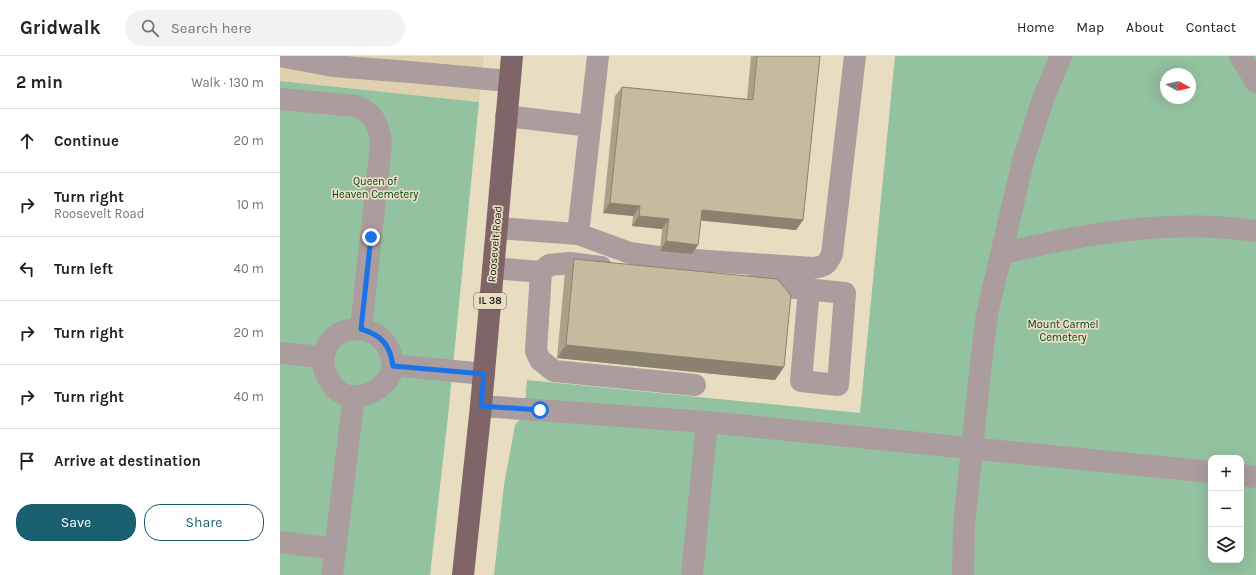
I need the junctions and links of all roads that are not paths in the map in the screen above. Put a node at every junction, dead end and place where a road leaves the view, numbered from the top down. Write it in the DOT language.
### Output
graph roads {
  1 [pos="280,56"];
  2 [pos="512,56"];
  3 [pos="598,56"];
  4 [pos="855,56"];
  5 [pos="1061,56"];
  6 [pos="1240,56"];
  7 [pos="364,62"];
  8 [pos="509,81"];
  9 [pos="1256,82"];
  10 [pos="280,99"];
  11 [pos="506,116"];
  12 [pos="590,126"];
  13 [pos="496,228"];
  14 [pos="1256,231"];
  15 [pos="578,234"];
  16 [pos="1001,254"];
  17 [pos="493,268"];
  18 [pos="541,272"];
  19 [pos="809,289"];
  20 [pos="361,329"];
  21 [pos="280,353"];
  22 [pos="323,357"];
  23 [pos="393,366"];
  24 [pos="484,374"];
  25 [pos="695,384"];
  26 [pos="354,396"];
  27 [pos="481,406"];
  28 [pos="707,422"];
  29 [pos="972,448"];
  30 [pos="1208,472"];
  31 [pos="1244,475"];
  32 [pos="1256,477"];
  33 [pos="280,542"];
  34 [pos="336,549"];
  35 [pos="332,575"];
  36 [pos="463,575"];
  37 [pos="692,575"];
  38 [pos="963,575"];
  1 -- 7 [label="lane"];
  2 -- 8 [label="main road, Roosevelt Road / IL 38"];
  3 -- 12 [label="lane"];
  4 -- 15 [label="lane"];
  5 -- 16 [label="lane"];
  6 -- 9 [label="lane"];
  7 -- 8 [label="lane"];
  8 -- 11 [label="main road, Roosevelt Road / IL 38"];
  10 -- 20 [label="lane"];
  11 -- 12 [label="lane"];
  11 -- 13 [label="main road, Roosevelt Road / IL 38"];
  12 -- 15 [label="lane"];
  13 -- 15 [label="lane"];
  13 -- 17 [label="main road, Roosevelt Road / IL 38"];
  14 -- 16 [label="lane"];
  16 -- 29 [label="lane"];
  17 -- 18 [label="lane"];
  17 -- 24 [label="main road, Roosevelt Road / IL 38"];
  18 -- 19 [label="lane"];
  18 -- 25 [label="lane"];
  20 -- 22 [label="lane"];
  20 -- 23 [label="lane"];
  21 -- 22 [label="lane"];
  22 -- 26 [label="lane"];
  23 -- 24 [label="lane"];
  23 -- 26 [label="lane"];
  24 -- 27 [label="main road, Roosevelt Road / IL 38"];
  26 -- 34 [label="lane"];
  27 -- 28 [label="lane"];
  27 -- 36 [label="main road, Roosevelt Road / IL 38"];
  28 -- 29 [label="lane"];
  28 -- 37 [label="lane"];
  29 -- 30 [label="lane"];
  29 -- 38 [label="lane"];
  31 -- 32 [label="lane"];
  33 -- 34 [label="lane"];
  34 -- 35 [label="lane"];
}
